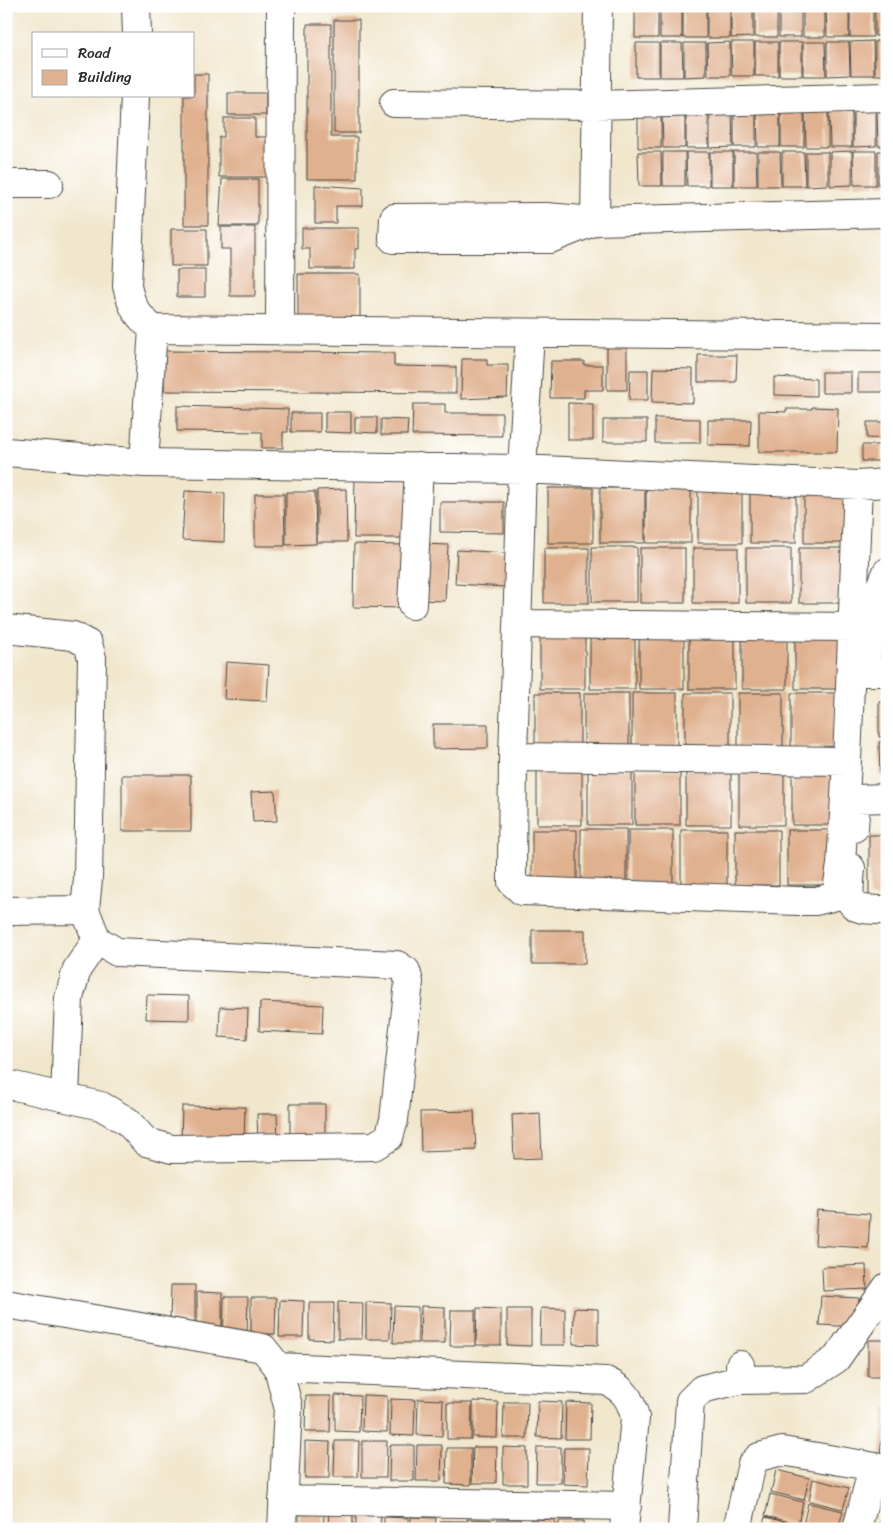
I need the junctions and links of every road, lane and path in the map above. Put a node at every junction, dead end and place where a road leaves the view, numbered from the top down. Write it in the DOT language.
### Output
graph roads {
  1 [pos="136,6"];
  2 [pos="281,6"];
  3 [pos="598,6"];
  4 [pos="137,32"];
  5 [pos="135,98"];
  6 [pos="887,98"];
  7 [pos="394,103"];
  8 [pos="595,105"];
  9 [pos="6,184"];
  10 [pos="49,184"];
  11 [pos="887,213"];
  12 [pos="596,221"];
  13 [pos="153,329"];
  14 [pos="280,331"];
  15 [pos="530,333"];
  16 [pos="887,336"];
  17 [pos="6,452"];
  18 [pos="144,464"];
  19 [pos="419,467"];
  20 [pos="522,469"];
  21 [pos="887,483"];
  22 [pos="858,485"];
  23 [pos="887,572"];
  24 [pos="412,605"];
  25 [pos="518,624"];
  26 [pos="854,627"];
  27 [pos="6,629"];
  28 [pos="887,672"];
  29 [pos="513,757"];
  30 [pos="847,761"];
  31 [pos="887,798"];
  32 [pos="85,910"];
  33 [pos="887,910"];
  34 [pos="6,911"];
  35 [pos="97,940"];
  36 [pos="6,1084"];
  37 [pos="65,1097"];
  38 [pos="887,1287"];
  39 [pos="6,1304"];
  40 [pos="278,1367"];
  41 [pos="880,1468"];
  42 [pos="283,1500"];
  43 [pos="626,1518"];
  44 [pos="282,1529"];
  45 [pos="682,1529"];
  46 [pos="738,1529"];
  47 [pos="857,1529"];
  1 -- 4 [label="street"];
  2 -- 14 [label="street"];
  3 -- 8 [label="street"];
  5 -- 13 [label="street"];
  6 -- 8 [label="street"];
  7 -- 8 [label="street"];
  8 -- 12 [label="street"];
  9 -- 10 [label="street"];
  11 -- 12 [label="street"];
  12 -- 12 [label="street"];
  13 -- 14 [label="street"];
  13 -- 18 [label="street"];
  14 -- 15 [label="street"];
  15 -- 16 [label="street"];
  15 -- 20 [label="street"];
  17 -- 18 [label="street"];
  18 -- 19 [label="street"];
  19 -- 20 [label="street"];
  19 -- 24 [label="street"];
  20 -- 22 [label="street"];
  20 -- 25 [label="street"];
  21 -- 22 [label="street"];
  22 -- 26 [label="street"];
  23 -- 28 [label="street"];
  25 -- 26 [label="street"];
  25 -- 29 [label="street"];
  26 -- 30 [label="street"];
  27 -- 32 [label="street"];
  29 -- 30 [label="street"];
  29 -- 30 [label="street"];
  31 -- 33 [label="street"];
  32 -- 34 [label="street"];
  32 -- 35 [label="street"];
  35 -- 37 [label="street"];
  35 -- 37 [label="street"];
  36 -- 37 [label="street"];
  38 -- 45 [label="street"];
  39 -- 40 [label="street"];
  40 -- 42 [label="street"];
  40 -- 43 [label="street"];
  41 -- 46 [label="street"];
  41 -- 47 [label="street"];
  42 -- 43 [label="street"];
  42 -- 44 [label="street"];
}
